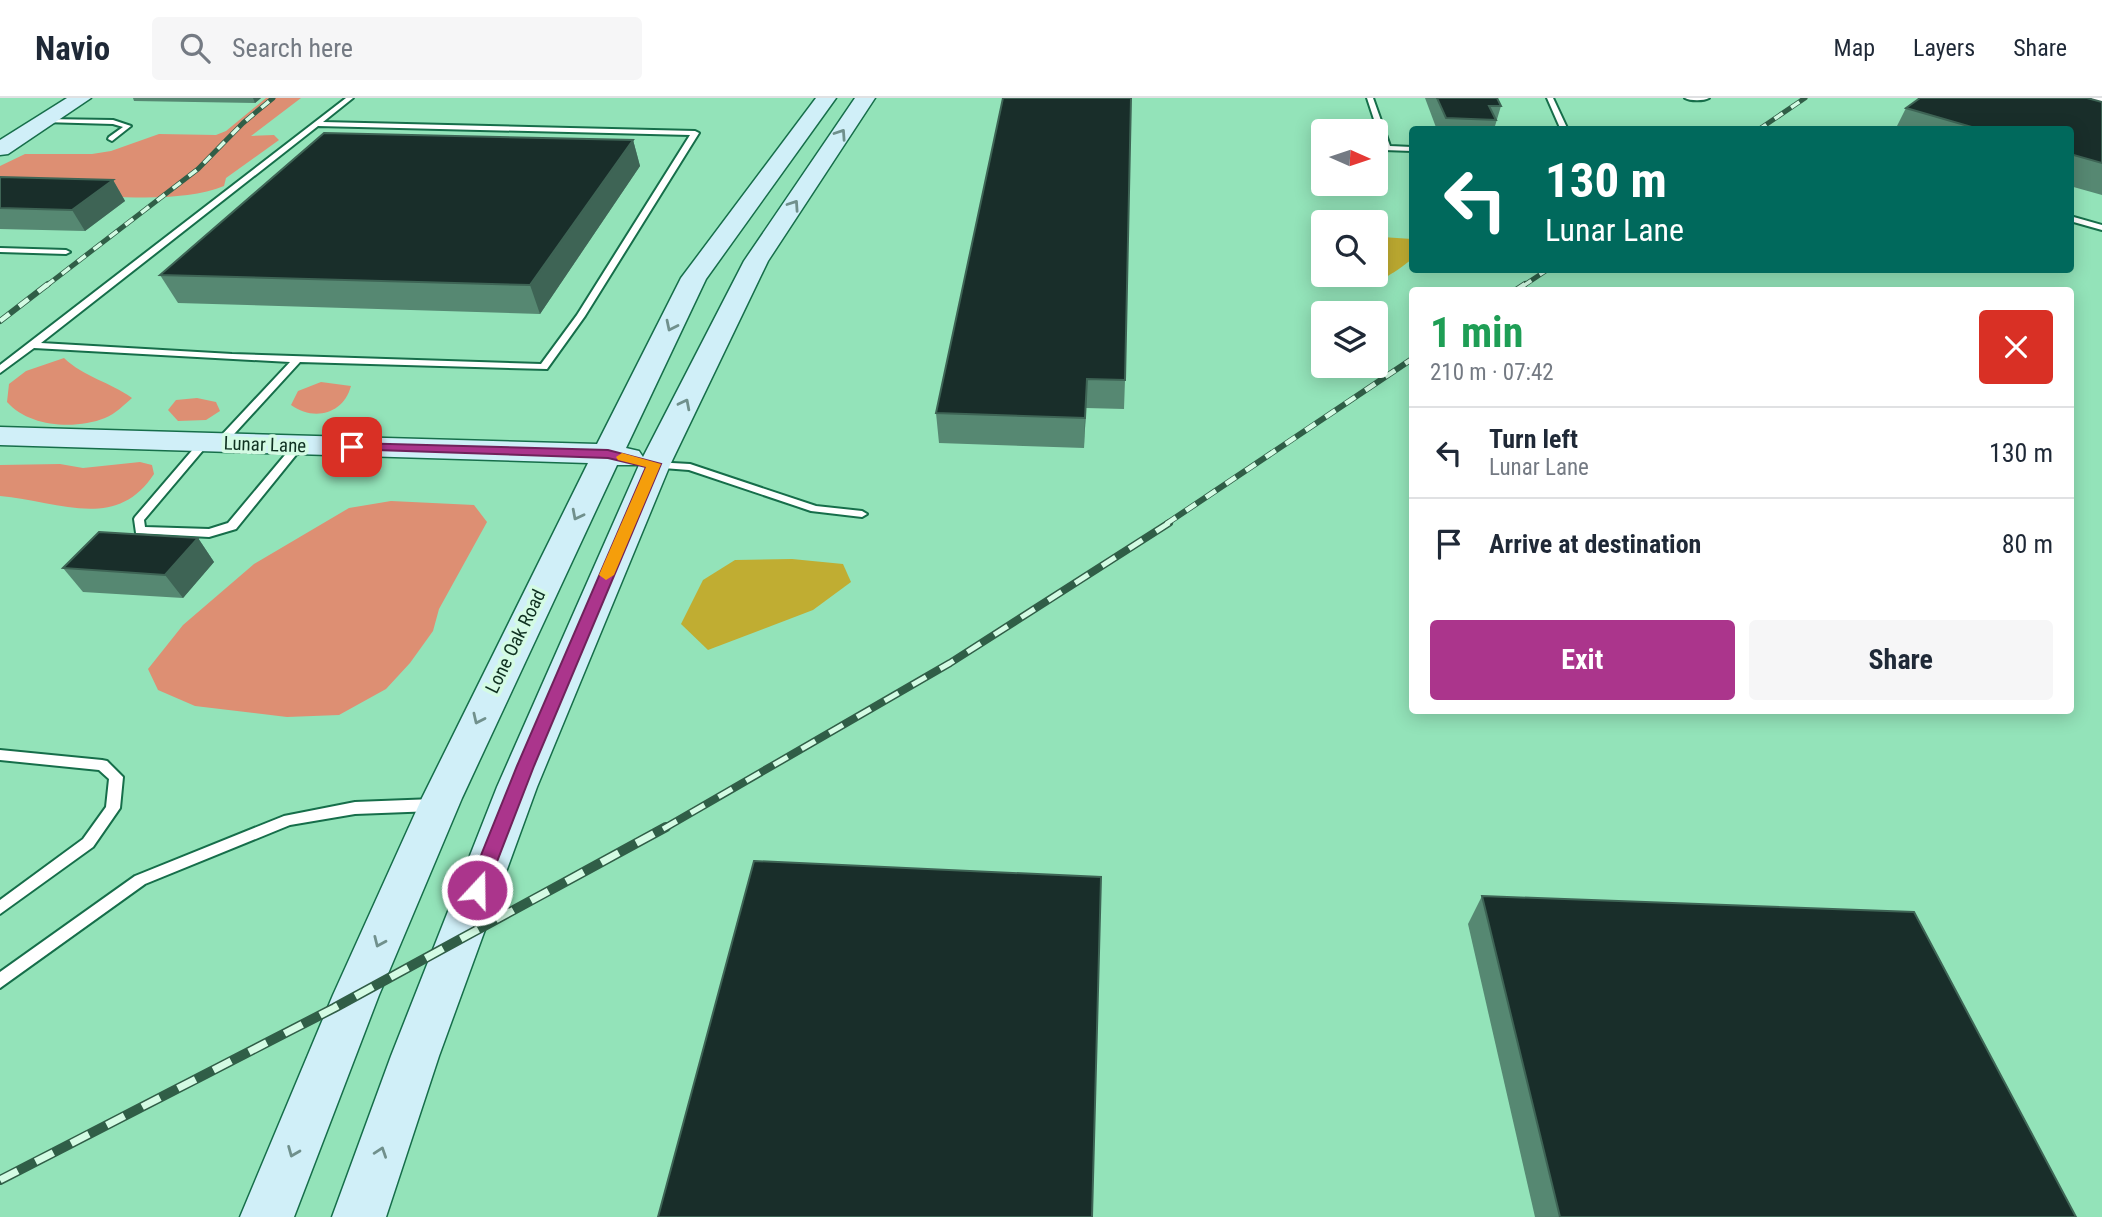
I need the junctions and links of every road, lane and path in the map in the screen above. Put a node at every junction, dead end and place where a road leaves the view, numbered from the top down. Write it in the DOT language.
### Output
graph roads {
  1 [pos="81,98"];
  2 [pos="350,98"];
  3 [pos="826,98"];
  4 [pos="865,98"];
  5 [pos="1370,98"];
  6 [pos="1550,98"];
  7 [pos="1688,98"];
  8 [pos="1706,98"];
  9 [pos="2094,98"];
  10 [pos="2102,100"];
  11 [pos="45,121"];
  12 [pos="316,124"];
  13 [pos="1563,126"];
  14 [pos="112,139"];
  15 [pos="0,149"];
  16 [pos="1409,149"];
  17 [pos="2074,219"];
  18 [pos="2102,228"];
  19 [pos="0,250"];
  20 [pos="66,252"];
  21 [pos="32,345"];
  22 [pos="298,359"];
  23 [pos="0,370"];
  24 [pos="0,436"];
  25 [pos="212,442"];
  26 [pos="299,445"];
  27 [pos="608,454"];
  28 [pos="654,464"];
  29 [pos="862,514"];
  30 [pos="0,755"];
  31 [pos="439,805"];
  32 [pos="0,908"];
  33 [pos="0,981"];
  34 [pos="267,1217"];
  35 [pos="359,1217"];
  1 -- 11 [label="main road"];
  2 -- 12 [label="lane"];
  3 -- 27 [label="main road, Lone Oak Road, one-way"];
  28 -- 4 [label="main road, one-way"];
  5 -- 16 [label="lane"];
  6 -- 13 [label="lane"];
  7 -- 8 [label="lane"];
  9 -- 10 [label="lane"];
  11 -- 14 [label="lane"];
  11 -- 15 [label="main road"];
  12 -- 21 [label="lane"];
  12 -- 22 [label="lane"];
  17 -- 18 [label="lane"];
  19 -- 20 [label="lane"];
  21 -- 22 [label="lane"];
  21 -- 23 [label="lane"];
  22 -- 25 [label="lane"];
  24 -- 25 [label="street, Lunar Lane"];
  25 -- 26 [label="street, Lunar Lane"];
  25 -- 26 [label="lane"];
  26 -- 27 [label="street, Lunar Lane"];
  27 -- 28 [label="main road, Lunar Lane"];
  27 -- 31 [label="main road, Lone Oak Road, one-way"];
  28 -- 29 [label="lane"];
  35 -- 28 [label="main road, one-way"];
  30 -- 32 [label="lane"];
  31 -- 33 [label="lane"];
  31 -- 34 [label="main road, Lone Oak Road, one-way"];
}
